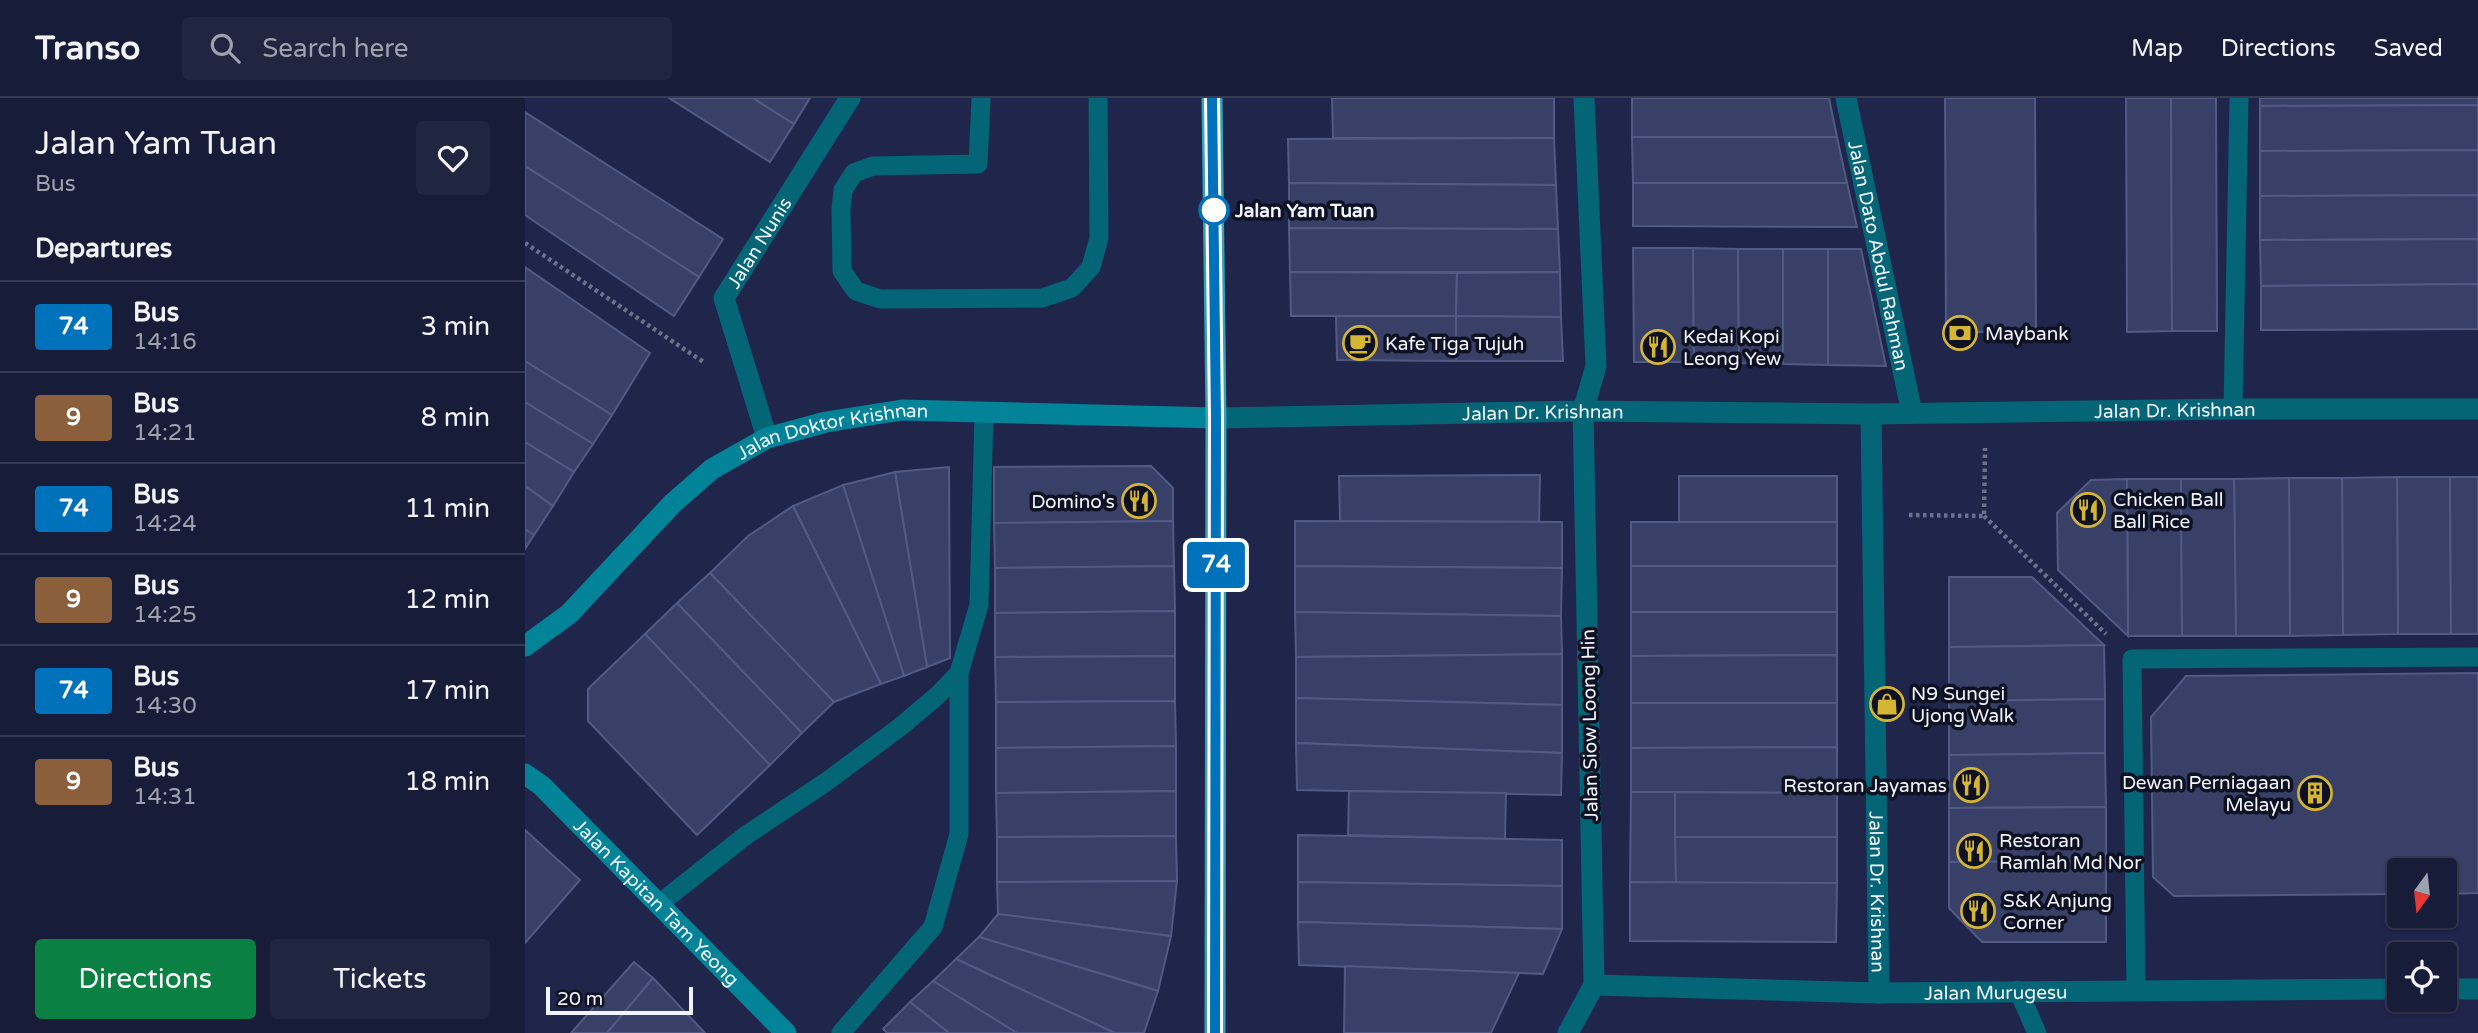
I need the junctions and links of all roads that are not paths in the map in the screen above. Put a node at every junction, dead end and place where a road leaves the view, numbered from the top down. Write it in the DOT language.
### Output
graph roads {
  1 [pos="851,98"];
  2 [pos="981,98"];
  3 [pos="1098,98"];
  4 [pos="1212,98"];
  5 [pos="1584,98"];
  6 [pos="1846,98"];
  7 [pos="2239,98"];
  8 [pos="2233,409"];
  9 [pos="2478,409"];
  10 [pos="1583,411"];
  11 [pos="984,413"];
  12 [pos="1912,413"];
  13 [pos="1871,414"];
  14 [pos="1216,418"];
  15 [pos="767,438"];
  16 [pos="525,646"];
  17 [pos="2478,657"];
  18 [pos="959,673"];
  19 [pos="525,774"];
  20 [pos="659,904"];
  21 [pos="1594,985"];
  22 [pos="2387,989"];
  23 [pos="2457,989"];
  24 [pos="2478,989"];
  25 [pos="2018,990"];
  26 [pos="2136,990"];
  27 [pos="1879,993"];
  28 [pos="786,1033"];
  29 [pos="841,1033"];
  30 [pos="1215,1033"];
  31 [pos="1567,1033"];
  32 [pos="2037,1033"];
  1 -- 15 [label="street, Jalan Nunis"];
  2 -- 3 [label="lane"];
  4 -- 14 [label="highway"];
  5 -- 10 [label="street, Jalan Siow Loong Hin"];
  6 -- 12 [label="street, Jalan Dato Abdul Rahman"];
  7 -- 8 [label="lane"];
  8 -- 9 [label="street, Jalan Dr. Krishnan"];
  8 -- 12 [label="street, Jalan Dr. Krishnan"];
  10 -- 13 [label="street, Jalan Dr. Krishnan"];
  10 -- 14 [label="street, Jalan Dr. Krishnan"];
  10 -- 21 [label="street, Jalan Siow Loong Hin"];
  11 -- 14 [label="main road, Jalan Doktor Krishnan"];
  11 -- 15 [label="main road, Jalan Doktor Krishnan"];
  11 -- 18 [label="lane"];
  12 -- 13 [label="street, Jalan Dr. Krishnan"];
  13 -- 27 [label="street, Jalan Dr. Krishnan"];
  14 -- 30 [label="highway"];
  15 -- 16 [label="main road, Jalan Doktor Krishnan"];
  17 -- 26 [label="lane"];
  18 -- 20 [label="lane"];
  18 -- 29 [label="lane"];
  19 -- 20 [label="main road, Jalan Kapitan Tam Yeong"];
  20 -- 28 [label="main road, Jalan Kapitan Tam Yeong"];
  21 -- 27 [label="street, Jalan Murugesu"];
  21 -- 31 [label="street"];
  22 -- 26 [label="street, Jalan Murugesu"];
  23 -- 24 [label="street"];
  25 -- 26 [label="street, Jalan Murugesu"];
  25 -- 27 [label="street, Jalan Murugesu"];
  25 -- 32 [label="lane"];
}
